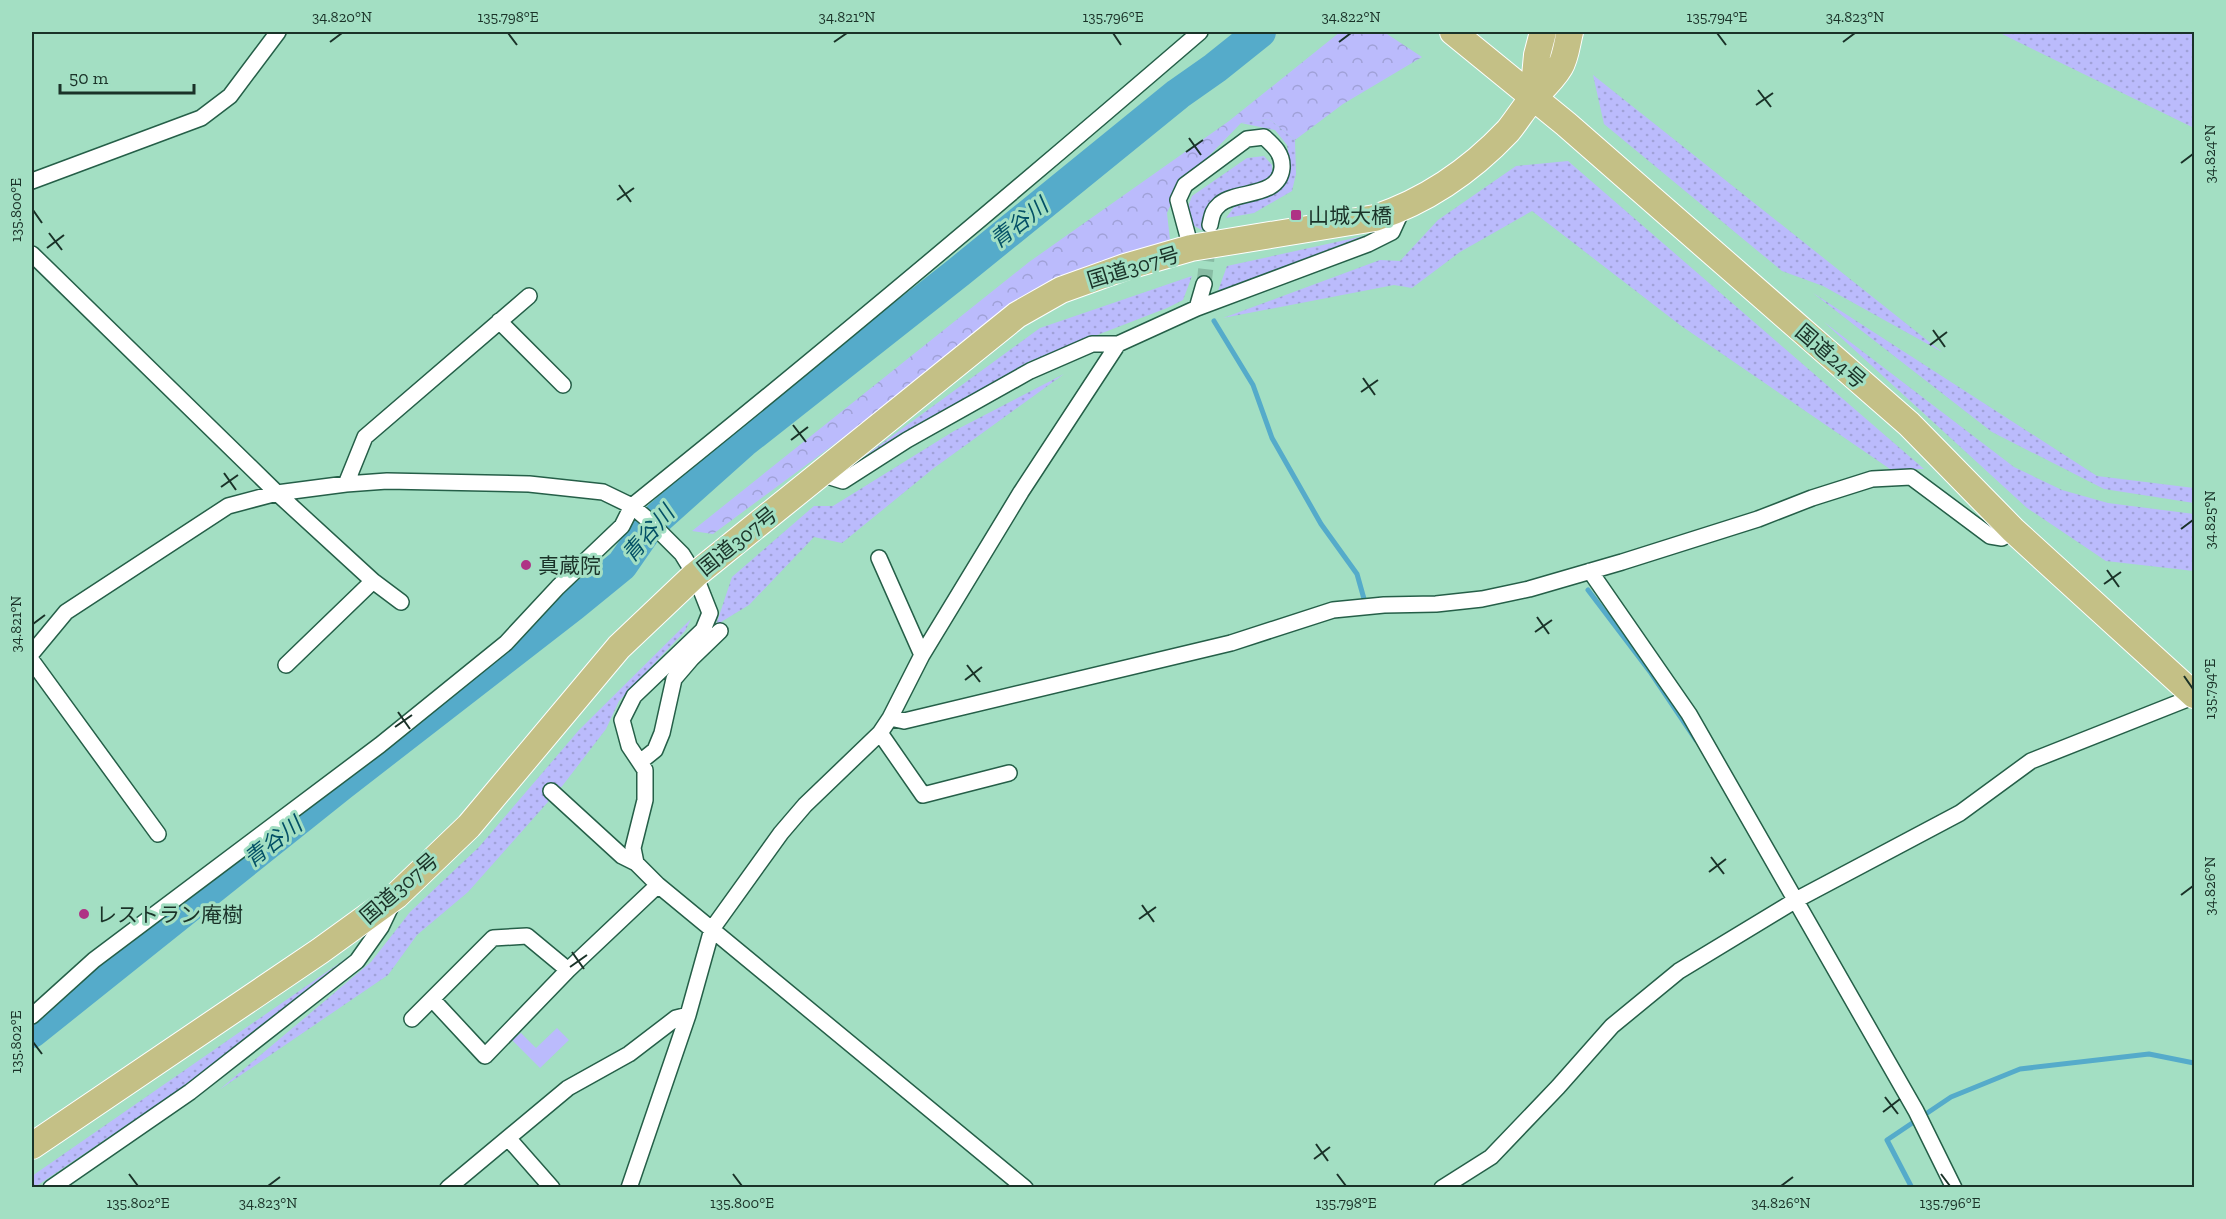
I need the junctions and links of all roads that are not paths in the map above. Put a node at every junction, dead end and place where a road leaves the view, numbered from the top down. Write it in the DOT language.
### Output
graph roads {
  1 [pos="278,32"];
  2 [pos="1200,32"];
  3 [pos="1453,32"];
  4 [pos="1570,32"];
  5 [pos="1540,43"];
  6 [pos="1533,98"];
  7 [pos="32,181"];
  8 [pos="1403,208"];
  9 [pos="1210,225"];
  10 [pos="1191,248"];
  11 [pos="32,254"];
  12 [pos="1204,284"];
  13 [pos="529,296"];
  14 [pos="1197,308"];
  15 [pos="499,321"];
  16 [pos="1118,344"];
  17 [pos="563,385"];
  18 [pos="817,476"];
  19 [pos="346,484"];
  20 [pos="277,493"];
  21 [pos="632,506"];
  22 [pos="2013,530"];
  23 [pos="879,558"];
  24 [pos="688,565"];
  25 [pos="1590,571"];
  26 [pos="373,581"];
  27 [pos="401,602"];
  28 [pos="720,631"];
  29 [pos="32,653"];
  30 [pos="922,655"];
  31 [pos="32,661"];
  32 [pos="286,665"];
  33 [pos="2194,694"];
  34 [pos="890,718"];
  35 [pos="880,734"];
  36 [pos="640,762"];
  37 [pos="1009,773"];
  38 [pos="551,791"];
  39 [pos="158,834"];
  40 [pos="636,863"];
  41 [pos="658,885"];
  42 [pos="396,896"];
  43 [pos="1796,900"];
  44 [pos="712,929"];
  45 [pos="568,970"];
  46 [pos="432,999"];
  47 [pos="688,1015"];
  48 [pos="32,1016"];
  49 [pos="412,1019"];
  50 [pos="508,1138"];
  51 [pos="32,1146"];
  52 [pos="51,1188"];
  53 [pos="448,1188"];
  54 [pos="552,1188"];
  55 [pos="629,1188"];
  56 [pos="1025,1188"];
  57 [pos="1442,1188"];
  58 [pos="1954,1188"];
  1 -- 7 [label="street"];
  2 -- 21 [label="street"];
  3 -- 6 [label="highway, 国道24号"];
  4 -- 6 [label="highway, 国道307号"];
  5 -- 6 [label="highway"];
  6 -- 8 [label="highway, 国道307号"];
  6 -- 22 [label="highway, 国道24号"];
  8 -- 10 [label="highway, 国道307号"];
  8 -- 14 [label="street"];
  9 -- 10 [label="street"];
  10 -- 18 [label="highway, 国道307号"];
  11 -- 20 [label="street"];
  12 -- 14 [label="street"];
  13 -- 15 [label="street"];
  14 -- 16 [label="street"];
  15 -- 17 [label="street"];
  15 -- 19 [label="street"];
  16 -- 18 [label="street"];
  16 -- 30 [label="street"];
  18 -- 24 [label="highway, 国道307号"];
  19 -- 20 [label="street"];
  19 -- 21 [label="street"];
  20 -- 26 [label="street"];
  20 -- 29 [label="street"];
  21 -- 24 [label="street"];
  21 -- 48 [label="street"];
  22 -- 25 [label="street"];
  22 -- 33 [label="highway, 国道24号"];
  23 -- 30 [label="street"];
  24 -- 36 [label="street"];
  24 -- 42 [label="highway, 国道307号"];
  25 -- 34 [label="street"];
  25 -- 43 [label="street"];
  26 -- 27 [label="street"];
  26 -- 32 [label="street"];
  28 -- 36 [label="street"];
  30 -- 34 [label="street"];
  31 -- 39 [label="street"];
  33 -- 43 [label="street"];
  34 -- 35 [label="street"];
  35 -- 37 [label="street"];
  35 -- 44 [label="street"];
  36 -- 40 [label="street"];
  38 -- 40 [label="street"];
  40 -- 41 [label="street"];
  41 -- 44 [label="street"];
  41 -- 45 [label="street"];
  42 -- 51 [label="highway, 国道307号"];
  42 -- 52 [label="street"];
  43 -- 57 [label="street"];
  43 -- 58 [label="street"];
  44 -- 47 [label="street"];
  44 -- 56 [label="street"];
  45 -- 46 [label="street"];
  45 -- 46 [label="street"];
  46 -- 49 [label="street"];
  47 -- 50 [label="street"];
  47 -- 55 [label="street"];
  50 -- 53 [label="street"];
  50 -- 54 [label="street"];
}
